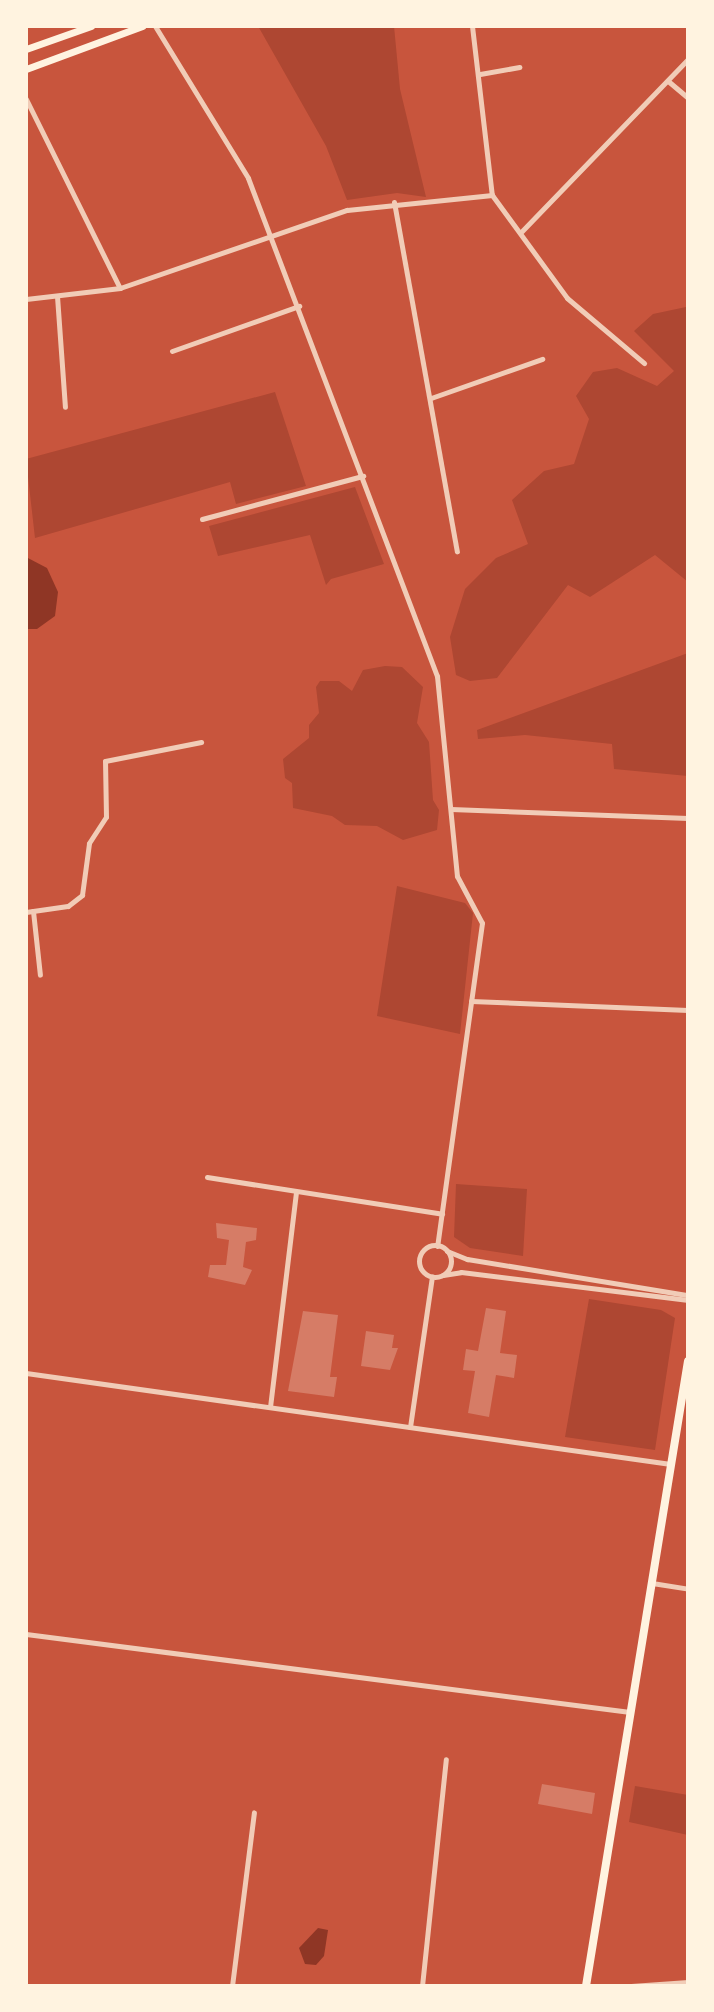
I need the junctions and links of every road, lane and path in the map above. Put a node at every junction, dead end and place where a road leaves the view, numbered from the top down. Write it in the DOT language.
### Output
graph roads {
  1 [pos="91,26"];
  2 [pos="142,26"];
  3 [pos="155,26"];
  4 [pos="472,26"];
  5 [pos="26,49"];
  6 [pos="688,59"];
  7 [pos="519,67"];
  8 [pos="26,69"];
  9 [pos="480,74"];
  10 [pos="668,81"];
  11 [pos="688,98"];
  12 [pos="26,99"];
  13 [pos="492,195"];
  14 [pos="394,202"];
  15 [pos="522,231"];
  16 [pos="272,238"];
  17 [pos="120,288"];
  18 [pos="57,296"];
  19 [pos="26,299"];
  20 [pos="299,306"];
  21 [pos="172,351"];
  22 [pos="542,359"];
  23 [pos="644,363"];
  24 [pos="431,398"];
  25 [pos="65,407"];
  26 [pos="363,476"];
  27 [pos="202,519"];
  28 [pos="457,551"];
  29 [pos="201,742"];
  30 [pos="451,809"];
  31 [pos="688,818"];
  32 [pos="30,911"];
  33 [pos="40,975"];
  34 [pos="471,1001"];
  35 [pos="688,1010"];
  36 [pos="207,1177"];
  37 [pos="296,1192"];
  38 [pos="442,1214"];
  39 [pos="437,1246"];
  40 [pos="447,1251"];
  41 [pos="443,1275"];
  42 [pos="432,1277"];
  43 [pos="688,1298"];
  44 [pos="688,1361"];
  45 [pos="26,1373"];
  46 [pos="270,1407"];
  47 [pos="410,1427"];
  48 [pos="672,1464"];
  49 [pos="652,1583"];
  50 [pos="688,1589"];
  51 [pos="26,1634"];
  52 [pos="630,1712"];
  53 [pos="446,1759"];
  54 [pos="254,1812"];
  55 [pos="688,1982"];
  56 [pos="232,1986"];
  57 [pos="422,1986"];
  58 [pos="586,1986"];
  59 [pos="631,1986"];
  1 -- 5 [label="main road"];
  2 -- 8 [label="main road"];
  3 -- 16 [label="street"];
  4 -- 9 [label="street"];
  6 -- 10 [label="street"];
  7 -- 9 [label="street"];
  9 -- 13 [label="street"];
  10 -- 11 [label="street"];
  10 -- 15 [label="street"];
  12 -- 17 [label="street"];
  13 -- 14 [label="street"];
  13 -- 15 [label="street"];
  14 -- 16 [label="street"];
  14 -- 24 [label="street"];
  15 -- 23 [label="street"];
  16 -- 17 [label="street"];
  16 -- 20 [label="street"];
  17 -- 18 [label="street"];
  18 -- 19 [label="street"];
  18 -- 25 [label="street"];
  20 -- 21 [label="street"];
  20 -- 26 [label="street"];
  22 -- 24 [label="street"];
  24 -- 28 [label="street"];
  26 -- 27 [label="street"];
  26 -- 30 [label="street"];
  29 -- 32 [label="street"];
  30 -- 31 [label="street"];
  30 -- 34 [label="street"];
  32 -- 33 [label="street"];
  34 -- 35 [label="street"];
  34 -- 38 [label="street"];
  36 -- 37 [label="street"];
  37 -- 38 [label="street"];
  37 -- 46 [label="street"];
  38 -- 39 [label="street"];
  39 -- 40 [label="street"];
  39 -- 42 [label="street"];
  40 -- 41 [label="street"];
  40 -- 43 [label="street"];
  41 -- 42 [label="street"];
  41 -- 43 [label="street"];
  42 -- 47 [label="street"];
  44 -- 48 [label="main road"];
  45 -- 46 [label="street"];
  46 -- 47 [label="street"];
  47 -- 48 [label="street"];
  48 -- 49 [label="main road"];
  49 -- 50 [label="street"];
  49 -- 52 [label="main road"];
  51 -- 52 [label="street"];
  52 -- 58 [label="main road"];
  53 -- 57 [label="street"];
  54 -- 56 [label="street"];
  55 -- 59 [label="street"];
}
